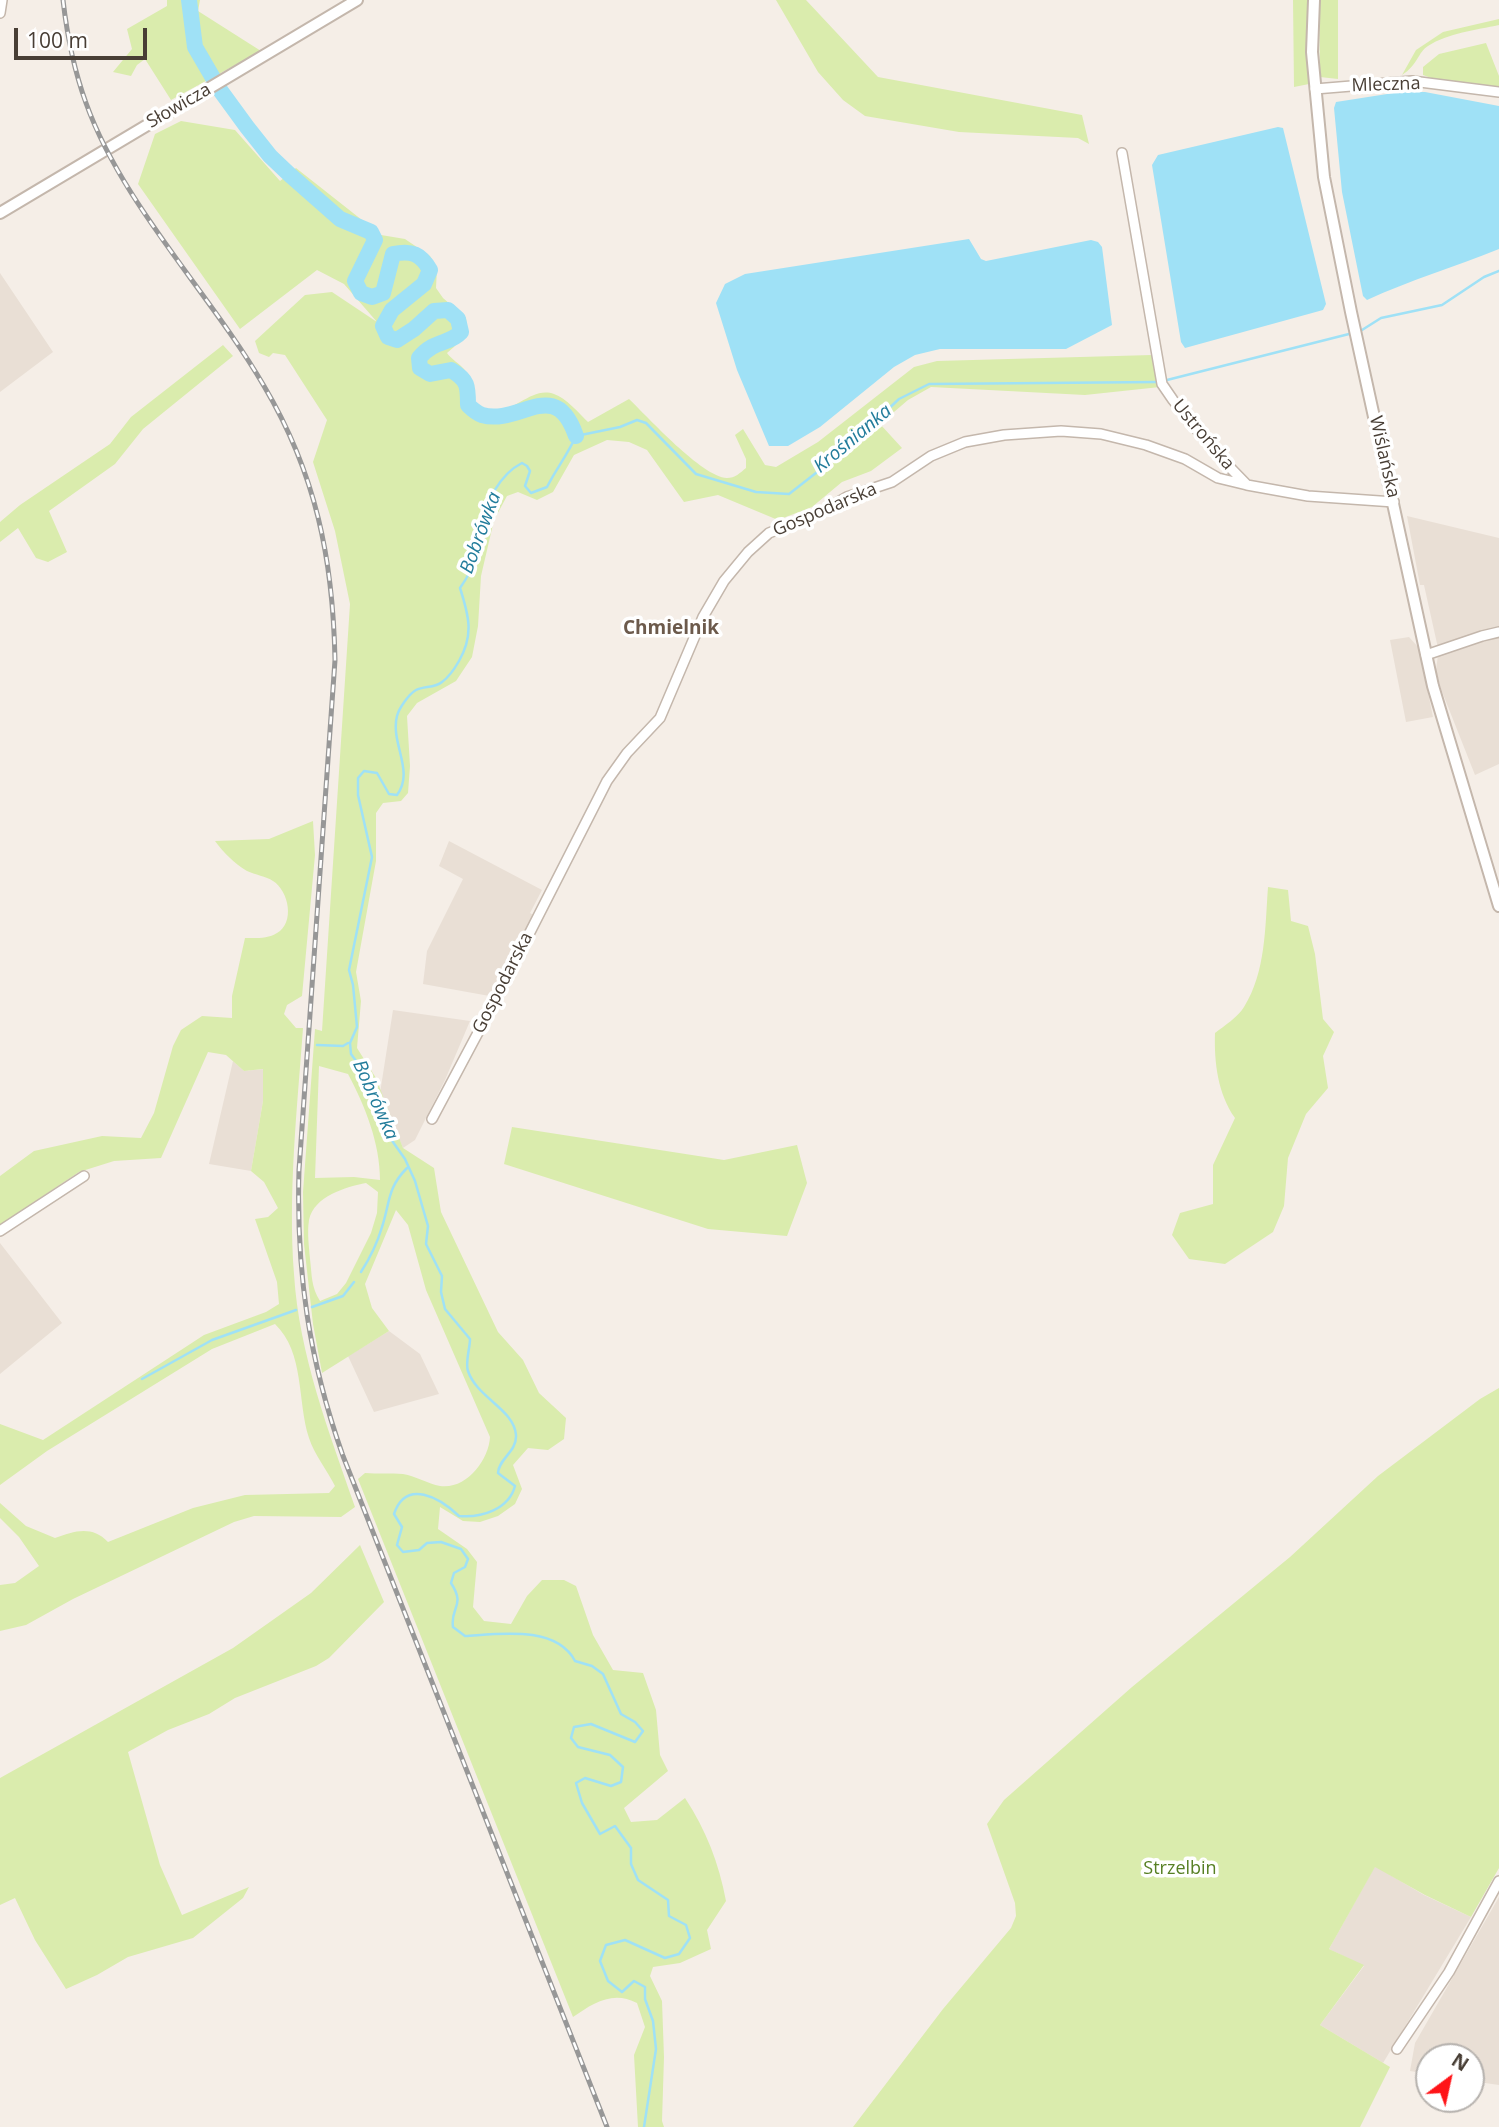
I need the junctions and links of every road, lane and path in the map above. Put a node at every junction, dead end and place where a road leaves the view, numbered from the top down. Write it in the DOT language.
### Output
graph roads {
  1 [pos="2,0"];
  2 [pos="357,0"];
  3 [pos="1314,0"];
  4 [pos="0,13"];
  5 [pos="1315,89"];
  6 [pos="1499,92"];
  7 [pos="1122,153"];
  8 [pos="0,213"];
  9 [pos="1247,485"];
  10 [pos="1394,502"];
  11 [pos="1499,632"];
  12 [pos="1426,655"];
  13 [pos="1499,905"];
  14 [pos="432,1119"];
  15 [pos="84,1176"];
  16 [pos="0,1231"];
  17 [pos="1499,1881"];
  18 [pos="1397,2049"];
  1 -- 4 [label="street"];
  2 -- 8 [label="street, Słowicza"];
  3 -- 5 [label="street, Wiślańska"];
  5 -- 6 [label="street, Mleczna"];
  5 -- 10 [label="street, Wiślańska"];
  7 -- 9 [label="street, Ustrońska"];
  9 -- 10 [label="street, Ustrońska"];
  9 -- 14 [label="street, Gospodarska"];
  10 -- 12 [label="street, Wiślańska"];
  11 -- 12 [label="street"];
  12 -- 13 [label="street, Wiślańska"];
  15 -- 16 [label="street"];
  17 -- 18 [label="street"];
}
